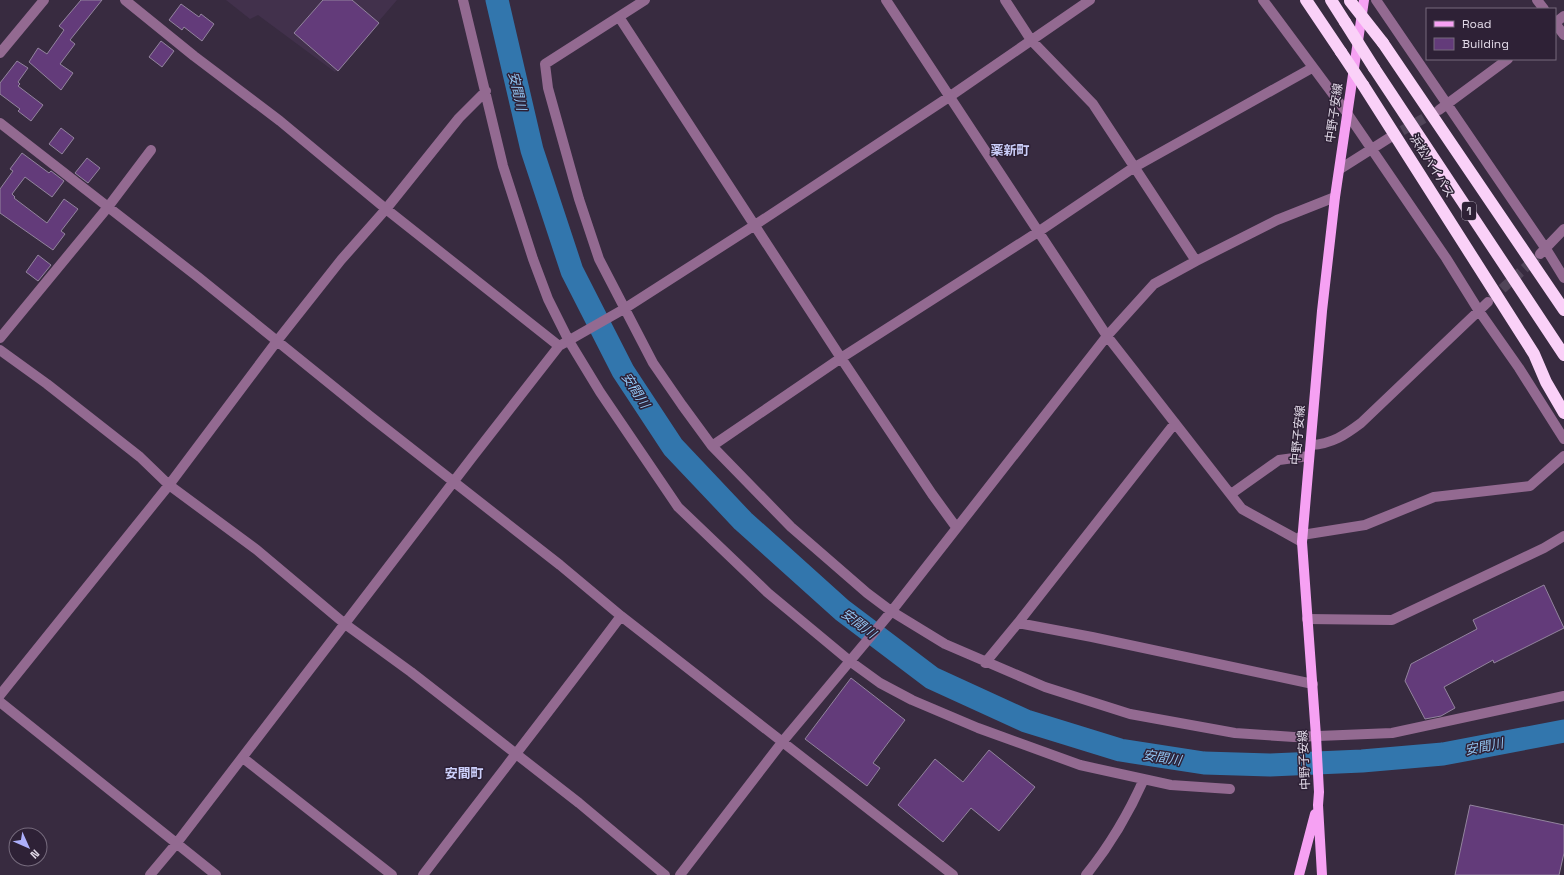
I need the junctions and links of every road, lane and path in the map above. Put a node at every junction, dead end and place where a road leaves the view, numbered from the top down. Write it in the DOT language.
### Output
graph roads {
  1 [pos="44,0"];
  2 [pos="125,0"];
  3 [pos="463,0"];
  4 [pos="645,0"];
  5 [pos="886,0"];
  6 [pos="1005,0"];
  7 [pos="1090,0"];
  8 [pos="1263,0"];
  9 [pos="1330,0"];
  10 [pos="1364,0"];
  11 [pos="1376,0"];
  12 [pos="1537,0"];
  13 [pos="1350,1"];
  14 [pos="1308,3"];
  15 [pos="1543,8"];
  16 [pos="1564,16"];
  17 [pos="619,17"];
  18 [pos="1556,22"];
  19 [pos="1556,24"];
  20 [pos="1564,35"];
  21 [pos="1031,40"];
  22 [pos="0,53"];
  23 [pos="1507,60"];
  24 [pos="1312,68"];
  25 [pos="486,91"];
  26 [pos="949,97"];
  27 [pos="1443,108"];
  28 [pos="1347,113"];
  29 [pos="0,124"];
  30 [pos="1389,138"];
  31 [pos="1371,149"];
  32 [pos="151,150"];
  33 [pos="1133,168"];
  34 [pos="1340,169"];
  35 [pos="1335,197"];
  36 [pos="108,207"];
  37 [pos="386,209"];
  38 [pos="755,224"];
  39 [pos="1564,229"];
  40 [pos="1038,232"];
  41 [pos="1543,251"];
  42 [pos="1196,261"];
  43 [pos="1564,278"];
  44 [pos="1488,302"];
  45 [pos="624,309"];
  46 [pos="1564,310"];
  47 [pos="1479,311"];
  48 [pos="1107,336"];
  49 [pos="0,338"];
  50 [pos="277,341"];
  51 [pos="566,343"];
  52 [pos="0,350"];
  53 [pos="1534,354"];
  54 [pos="1564,355"];
  55 [pos="841,358"];
  56 [pos="1564,398"];
  57 [pos="1564,413"];
  58 [pos="1175,423"];
  59 [pos="1564,438"];
  60 [pos="1311,445"];
  61 [pos="712,446"];
  62 [pos="1309,456"];
  63 [pos="1564,456"];
  64 [pos="454,481"];
  65 [pos="169,484"];
  66 [pos="1231,494"];
  67 [pos="956,527"];
  68 [pos="1564,536"];
  69 [pos="1302,538"];
  70 [pos="891,611"];
  71 [pos="620,616"];
  72 [pos="1308,619"];
  73 [pos="1018,623"];
  74 [pos="345,624"];
  75 [pos="851,661"];
  76 [pos="985,663"];
  77 [pos="1313,684"];
  78 [pos="0,695"];
  79 [pos="1564,696"];
  80 [pos="0,702"];
  81 [pos="1316,739"];
  82 [pos="783,741"];
  83 [pos="515,753"];
  84 [pos="242,758"];
  85 [pos="1144,779"];
  86 [pos="1230,789"];
  87 [pos="1318,805"];
  88 [pos="176,844"];
  89 [pos="150,875"];
  90 [pos="216,875"];
  91 [pos="392,875"];
  92 [pos="423,875"];
  93 [pos="665,875"];
  94 [pos="680,875"];
  95 [pos="953,875"];
  96 [pos="1086,875"];
  97 [pos="1299,875"];
  98 [pos="1322,875"];
  1 -- 22 [label="street"];
  2 -- 37 [label="street"];
  3 -- 25 [label="street"];
  4 -- 17 [label="street"];
  5 -- 26 [label="street"];
  6 -- 21 [label="street"];
  7 -- 21 [label="street"];
  8 -- 24 [label="street"];
  9 -- 54 [label="highway, 浜松バイパス / 1, bridge"];
  10 -- 28 [label="main road, 中野子安線"];
  11 -- 27 [label="street"];
  12 -- 15 [label="street"];
  13 -- 46 [label="highway, 1, bridge"];
  14 -- 53 [label="highway, 浜松バイパス / 1, bridge"];
  16 -- 18 [label="street"];
  17 -- 38 [label="street"];
  17 -- 45 [label="street"];
  19 -- 20 [label="street"];
  21 -- 26 [label="street"];
  21 -- 33 [label="street"];
  23 -- 27 [label="street"];
  24 -- 28 [label="street"];
  24 -- 33 [label="street"];
  25 -- 37 [label="street"];
  25 -- 51 [label="street"];
  26 -- 38 [label="street"];
  26 -- 40 [label="street"];
  27 -- 41 [label="street"];
  28 -- 31 [label="street"];
  28 -- 34 [label="main road, 中野子安線"];
  29 -- 36 [label="street"];
  30 -- 31 [label="street"];
  31 -- 34 [label="street"];
  31 -- 47 [label="street"];
  32 -- 36 [label="street"];
  33 -- 40 [label="street"];
  33 -- 42 [label="street"];
  34 -- 35 [label="main road, 中野子安線"];
  35 -- 42 [label="street"];
  35 -- 60 [label="main road, 中野子安線"];
  36 -- 49 [label="street"];
  36 -- 50 [label="street"];
  37 -- 50 [label="street"];
  37 -- 51 [label="street"];
  38 -- 45 [label="street"];
  38 -- 55 [label="street"];
  39 -- 41 [label="street"];
  40 -- 48 [label="street"];
  40 -- 55 [label="street"];
  41 -- 43 [label="street"];
  42 -- 48 [label="street"];
  44 -- 47 [label="street"];
  45 -- 51 [label="street"];
  45 -- 61 [label="street"];
  47 -- 59 [label="street"];
  47 -- 60 [label="street"];
  48 -- 58 [label="street"];
  48 -- 67 [label="street"];
  50 -- 64 [label="street"];
  50 -- 65 [label="street"];
  51 -- 64 [label="street"];
  51 -- 75 [label="street"];
  52 -- 65 [label="street"];
  53 -- 56 [label="highway, 1"];
  53 -- 57 [label="highway, 浜松バイパス / 1"];
  55 -- 61 [label="street"];
  55 -- 67 [label="street"];
  58 -- 66 [label="street"];
  58 -- 73 [label="street"];
  60 -- 62 [label="main road, 中野子安線"];
  61 -- 70 [label="street"];
  62 -- 66 [label="street"];
  62 -- 69 [label="main road, 中野子安線"];
  63 -- 69 [label="street"];
  64 -- 71 [label="street"];
  64 -- 74 [label="street"];
  65 -- 74 [label="street"];
  65 -- 78 [label="street"];
  66 -- 69 [label="street"];
  67 -- 70 [label="street"];
  68 -- 72 [label="street"];
  69 -- 72 [label="main road, 中野子安線"];
  70 -- 75 [label="street"];
  70 -- 76 [label="street"];
  71 -- 82 [label="street"];
  71 -- 83 [label="street"];
  72 -- 77 [label="main road, 中野子安線"];
  73 -- 76 [label="street"];
  73 -- 77 [label="street"];
  74 -- 83 [label="street"];
  74 -- 84 [label="street"];
  75 -- 82 [label="street"];
  75 -- 85 [label="street"];
  76 -- 81 [label="street"];
  77 -- 81 [label="main road, 中野子安線"];
  79 -- 81 [label="street"];
  80 -- 88 [label="street"];
  81 -- 87 [label="main road, 中野子安線"];
  82 -- 94 [label="street"];
  82 -- 95 [label="street"];
  83 -- 92 [label="street"];
  83 -- 93 [label="street"];
  84 -- 88 [label="street"];
  84 -- 91 [label="street"];
  85 -- 86 [label="street"];
  85 -- 96 [label="street"];
  87 -- 97 [label="main road"];
  87 -- 98 [label="main road, 中野子安線"];
  88 -- 89 [label="street"];
  88 -- 90 [label="street"];
}
